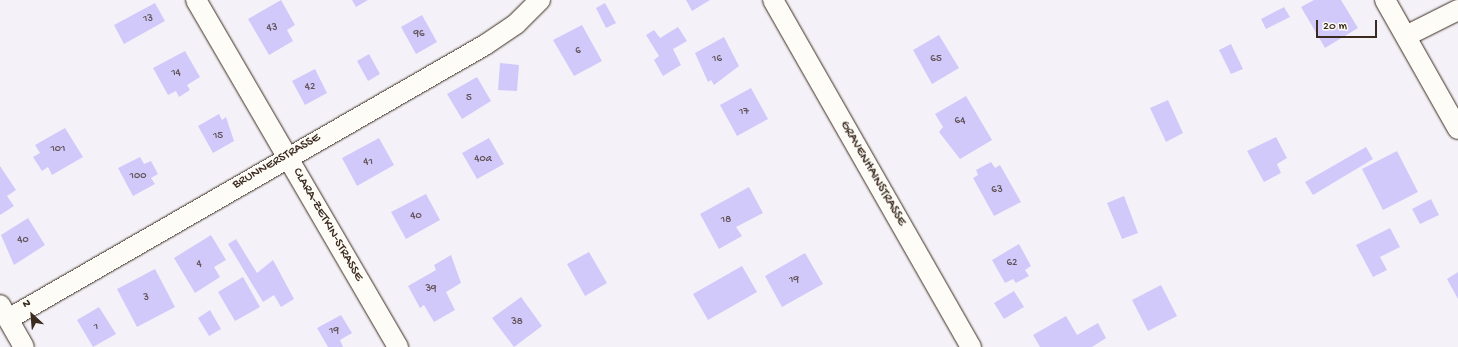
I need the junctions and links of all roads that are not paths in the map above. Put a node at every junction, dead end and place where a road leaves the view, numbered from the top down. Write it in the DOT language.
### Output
graph roads {
  1 [pos="196,0"];
  2 [pos="540,0"];
  3 [pos="773,0"];
  4 [pos="1385,0"];
  5 [pos="1458,10"];
  6 [pos="1406,36"];
  7 [pos="1458,129"];
  8 [pos="287,156"];
  9 [pos="5,311"];
  10 [pos="24,347"];
  11 [pos="398,347"];
  12 [pos="971,347"];
  1 -- 8 [label="street, CLARA-ZETKIN-STRASSE"];
  2 -- 8 [label="street, BRUNNERSTRASSE"];
  3 -- 12 [label="street, GRAVENHAINSTRASSE"];
  4 -- 6 [label="street"];
  5 -- 6 [label="street"];
  6 -- 7 [label="street"];
  8 -- 9 [label="street, BRUNNERSTRASSE"];
  8 -- 11 [label="street, CLARA-ZETKIN-STRASSE"];
  9 -- 10 [label="street"];
}
